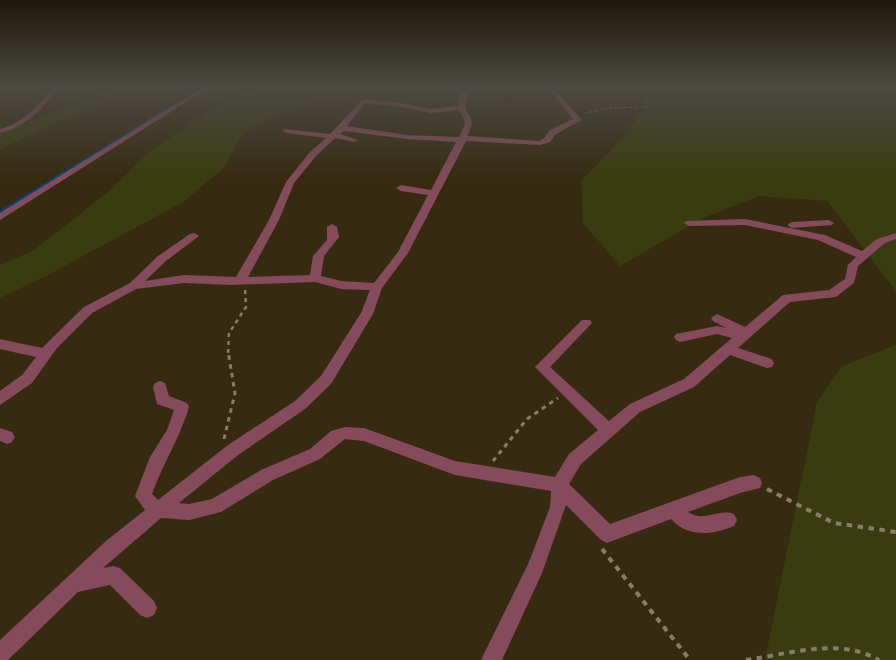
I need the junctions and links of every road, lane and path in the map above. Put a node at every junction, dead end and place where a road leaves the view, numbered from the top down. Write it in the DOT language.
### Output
graph roads {
  1 [pos="577,117"];
  2 [pos="26,118"];
  3 [pos="158,118"];
  4 [pos="350,118"];
  5 [pos="467,118"];
  6 [pos="342,128"];
  7 [pos="0,131"];
  8 [pos="287,131"];
  9 [pos="334,136"];
  10 [pos="462,139"];
  11 [pos="354,140"];
  12 [pos="400,188"];
  13 [pos="436,193"];
  14 [pos="0,217"];
  15 [pos="689,223"];
  16 [pos="829,223"];
  17 [pos="332,228"];
  18 [pos="794,232"];
  19 [pos="194,236"];
  20 [pos="896,236"];
  21 [pos="863,256"];
  22 [pos="315,278"];
  23 [pos="241,280"];
  24 [pos="134,286"];
  25 [pos="377,287"];
  26 [pos="717,318"];
  27 [pos="586,323"];
  28 [pos="743,334"];
  29 [pos="680,337"];
  30 [pos="0,344"];
  31 [pos="726,349"];
  32 [pos="45,354"];
  33 [pos="767,363"];
  34 [pos="160,387"];
  35 [pos="568,392"];
  36 [pos="0,399"];
  37 [pos="608,430"];
  38 [pos="219,460"];
  39 [pos="484,472"];
  40 [pos="754,484"];
  41 [pos="558,486"];
  42 [pos="674,509"];
  43 [pos="157,510"];
  44 [pos="728,520"];
  45 [pos="896,532"];
  46 [pos="600,546"];
  47 [pos="73,584"];
  48 [pos="147,608"];
  49 [pos="0,654"];
  50 [pos="491,660"];
  51 [pos="690,660"];
  52 [pos="746,660"];
  53 [pos="879,660"];
  1 -- 10 [label="street"];
  2 -- 7 [label="street"];
  3 -- 14 [label="street"];
  4 -- 6 [label="street"];
  5 -- 10 [label="street"];
  6 -- 9 [label="street"];
  6 -- 10 [label="street"];
  8 -- 9 [label="street"];
  9 -- 11 [label="street"];
  9 -- 23 [label="street"];
  10 -- 13 [label="street"];
  12 -- 13 [label="street"];
  13 -- 25 [label="street"];
  15 -- 18 [label="street"];
  16 -- 18 [label="street"];
  17 -- 22 [label="street"];
  18 -- 21 [label="street"];
  19 -- 24 [label="street"];
  20 -- 21 [label="street"];
  21 -- 28 [label="street"];
  22 -- 23 [label="street"];
  22 -- 25 [label="street"];
  23 -- 24 [label="street"];
  23 -- 38 [label="path"];
  24 -- 32 [label="street"];
  25 -- 38 [label="street"];
  26 -- 28 [label="street"];
  27 -- 35 [label="street"];
  28 -- 29 [label="street"];
  28 -- 31 [label="street"];
  30 -- 32 [label="street"];
  31 -- 33 [label="street"];
  31 -- 37 [label="street"];
  32 -- 36 [label="street"];
  34 -- 43 [label="street"];
  35 -- 37 [label="street"];
  35 -- 39 [label="path"];
  37 -- 41 [label="street"];
  38 -- 43 [label="street"];
  39 -- 41 [label="street"];
  39 -- 43 [label="street"];
  40 -- 42 [label="street"];
  40 -- 45 [label="path"];
  41 -- 42 [label="street"];
  41 -- 50 [label="street"];
  42 -- 44 [label="street"];
  43 -- 47 [label="street"];
  46 -- 51 [label="path"];
  47 -- 48 [label="street"];
  47 -- 49 [label="street"];
  52 -- 53 [label="path"];
}
